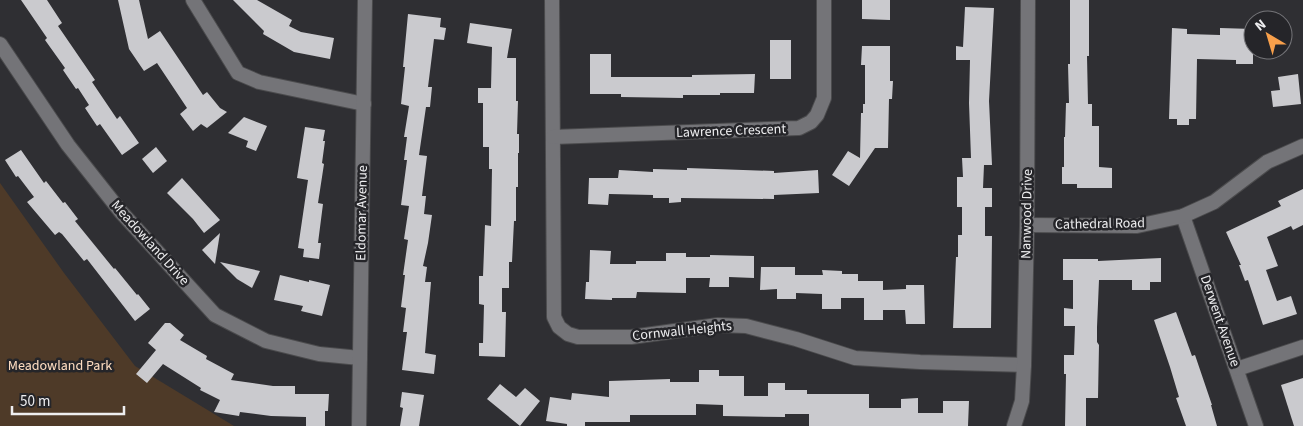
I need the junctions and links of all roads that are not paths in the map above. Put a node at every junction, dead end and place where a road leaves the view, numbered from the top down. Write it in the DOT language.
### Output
graph roads {
  1 [pos="194,0"];
  2 [pos="365,0"];
  3 [pos="552,0"];
  4 [pos="824,0"];
  5 [pos="1028,0"];
  6 [pos="0,44"];
  7 [pos="364,104"];
  8 [pos="553,137"];
  9 [pos="1303,146"];
  10 [pos="1183,216"];
  11 [pos="1027,225"];
  12 [pos="1303,347"];
  13 [pos="360,358"];
  14 [pos="1024,365"];
  15 [pos="1237,369"];
  16 [pos="359,426"];
  17 [pos="1014,426"];
  18 [pos="1256,426"];
  1 -- 7 [label="street"];
  2 -- 7 [label="street, Eldomar Avenue"];
  3 -- 8 [label="street, Cornwall Heights"];
  4 -- 8 [label="street, Lawrence Crescent"];
  5 -- 11 [label="street, Nanwood Drive"];
  6 -- 13 [label="street, Meadowland Drive"];
  7 -- 13 [label="street, Eldomar Avenue"];
  8 -- 14 [label="street, Cornwall Heights"];
  9 -- 10 [label="street, Cathedral Road"];
  10 -- 11 [label="street, Cathedral Road"];
  10 -- 15 [label="street, Derwent Avenue"];
  11 -- 14 [label="street, Nanwood Drive"];
  12 -- 15 [label="street"];
  13 -- 16 [label="street, Eldomar Avenue"];
  14 -- 17 [label="street, Nanwood Drive"];
  15 -- 18 [label="street, Derwent Avenue"];
}
